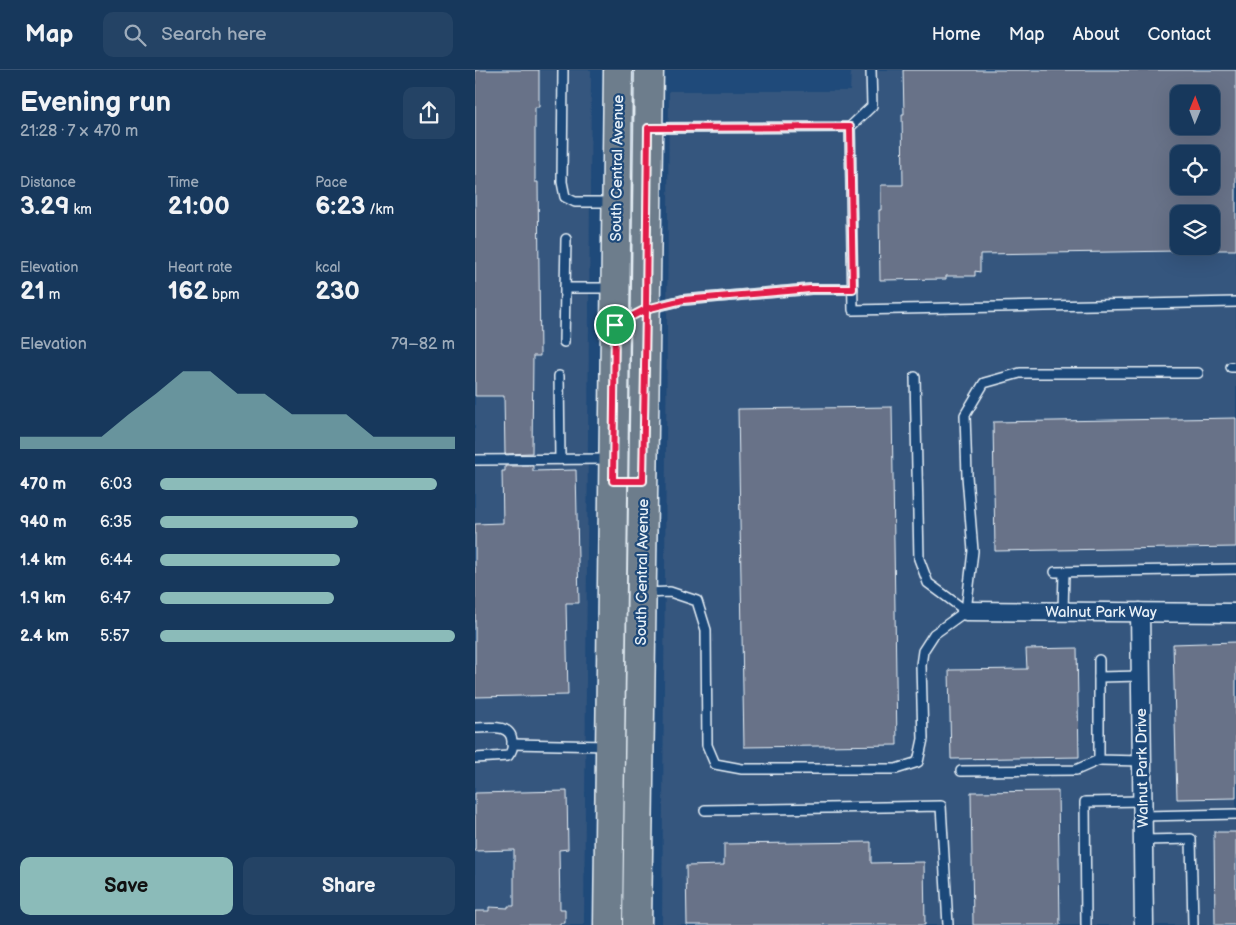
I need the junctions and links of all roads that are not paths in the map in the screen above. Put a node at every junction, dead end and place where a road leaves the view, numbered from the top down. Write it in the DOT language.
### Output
graph roads {
  1 [pos="563,70"];
  2 [pos="618,70"];
  3 [pos="649,70"];
  4 [pos="871,70"];
  5 [pos="850,127"];
  6 [pos="648,128"];
  7 [pos="617,202"];
  8 [pos="565,239"];
  9 [pos="565,288"];
  10 [pos="616,288"];
  11 [pos="853,289"];
  12 [pos="1236,302"];
  13 [pos="646,309"];
  14 [pos="615,325"];
  15 [pos="564,342"];
  16 [pos="1198,373"];
  17 [pos="559,376"];
  18 [pos="915,377"];
  19 [pos="560,459"];
  20 [pos="475,460"];
  21 [pos="614,470"];
  22 [pos="643,481"];
  23 [pos="1236,569"];
  24 [pos="1055,572"];
  25 [pos="1064,572"];
  26 [pos="642,592"];
  27 [pos="966,611"];
  28 [pos="1063,612"];
  29 [pos="1140,612"];
  30 [pos="1236,613"];
  31 [pos="1099,660"];
  32 [pos="1141,676"];
  33 [pos="1099,677"];
  34 [pos="475,728"];
  35 [pos="513,744"];
  36 [pos="611,746"];
  37 [pos="475,758"];
  38 [pos="1099,760"];
  39 [pos="1142,761"];
  40 [pos="961,771"];
  41 [pos="1143,809"];
  42 [pos="705,810"];
  43 [pos="1236,814"];
  44 [pos="1143,840"];
  45 [pos="608,925"];
  46 [pos="637,925"];
  47 [pos="948,925"];
  48 [pos="1086,925"];
  49 [pos="1144,925"];
  50 [pos="1193,925"];
  1 -- 7 [label="lane"];
  2 -- 7 [label="main road, South Central Avenue"];
  3 -- 6 [label="main road, South Central Avenue"];
  4 -- 5 [label="lane"];
  5 -- 6 [label="lane"];
  5 -- 11 [label="lane"];
  6 -- 13 [label="main road, South Central Avenue"];
  7 -- 10 [label="main road, South Central Avenue"];
  8 -- 9 [label="lane"];
  9 -- 10 [label="lane"];
  9 -- 15 [label="lane"];
  10 -- 14 [label="main road, South Central Avenue"];
  11 -- 12 [label="lane"];
  11 -- 13 [label="lane"];
  13 -- 14 [label="main road"];
  13 -- 22 [label="main road, South Central Avenue"];
  14 -- 21 [label="main road, South Central Avenue"];
  16 -- 27 [label="lane"];
  17 -- 19 [label="lane"];
  18 -- 27 [label="lane"];
  19 -- 20 [label="lane"];
  19 -- 21 [label="lane"];
  21 -- 22 [label="main road"];
  21 -- 36 [label="main road, South Central Avenue"];
  22 -- 26 [label="main road, South Central Avenue"];
  23 -- 25 [label="lane"];
  24 -- 25 [label="lane"];
  25 -- 28 [label="lane"];
  26 -- 27 [label="lane"];
  26 -- 46 [label="main road, South Central Avenue"];
  27 -- 28 [label="street, Walnut Park Way"];
  28 -- 29 [label="street, Walnut Park Way"];
  29 -- 30 [label="street, Walnut Park Way"];
  29 -- 32 [label="street, Walnut Park Drive"];
  31 -- 33 [label="lane"];
  32 -- 33 [label="lane"];
  32 -- 39 [label="street, Walnut Park Drive"];
  33 -- 38 [label="lane"];
  34 -- 35 [label="lane"];
  35 -- 36 [label="lane"];
  35 -- 37 [label="lane"];
  36 -- 45 [label="main road, South Central Avenue"];
  38 -- 39 [label="lane"];
  38 -- 40 [label="lane"];
  39 -- 41 [label="street, Walnut Park Drive"];
  41 -- 43 [label="lane"];
  41 -- 44 [label="street, Walnut Park Drive"];
  41 -- 48 [label="lane"];
  42 -- 47 [label="lane"];
  44 -- 49 [label="street, Walnut Park Drive"];
  44 -- 50 [label="lane"];
}
